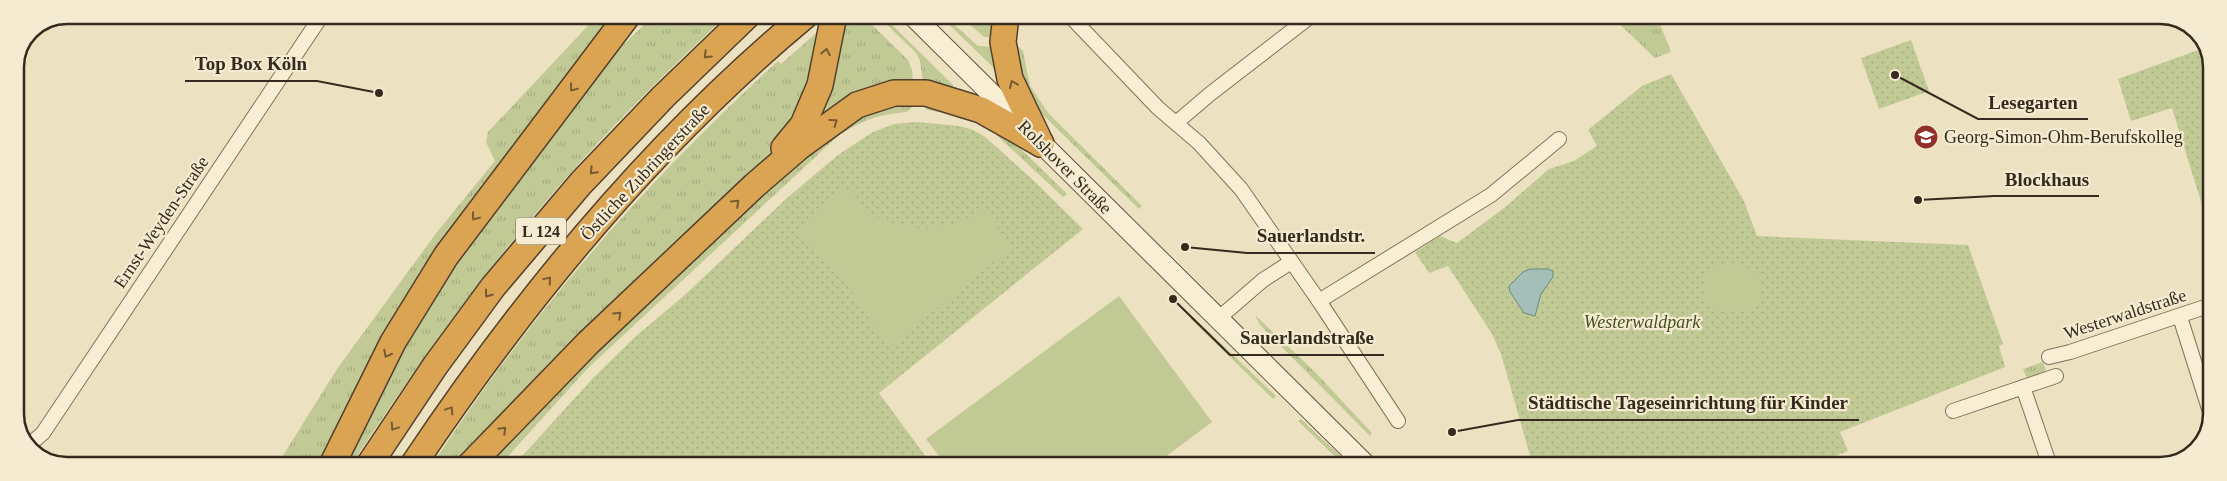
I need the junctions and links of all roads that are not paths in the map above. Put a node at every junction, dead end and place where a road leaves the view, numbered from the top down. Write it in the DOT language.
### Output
graph roads {
  1 [pos="316,24"];
  2 [pos="621,24"];
  3 [pos="629,24"];
  4 [pos="739,24"];
  5 [pos="795,24"];
  6 [pos="832,24"];
  7 [pos="921,24"];
  8 [pos="1005,24"];
  9 [pos="1077,24"];
  10 [pos="1301,24"];
  11 [pos="602,49"];
  12 [pos="1176,123"];
  13 [pos="1560,139"];
  14 [pos="1041,144"];
  15 [pos="755,185"];
  16 [pos="1291,262"];
  17 [pos="1320,301"];
  18 [pos="2203,308"];
  19 [pos="2180,317"];
  20 [pos="1219,318"];
  21 [pos="2049,357"];
  22 [pos="2056,376"];
  23 [pos="2023,387"];
  24 [pos="2203,390"];
  25 [pos="1954,411"];
  26 [pos="1398,421"];
  27 [pos="34,441"];
  28 [pos="336,457"];
  29 [pos="374,457"];
  30 [pos="418,457"];
  31 [pos="478,457"];
  32 [pos="1359,457"];
  33 [pos="2047,457"];
  1 -- 27 [label="street, Ernst-Weyden-Straße"];
  2 -- 11 [label="highway"];
  3 -- 11 [label="highway"];
  4 -- 29 [label="highway, Östliche Zubringerstraße / L 124, one-way"];
  30 -- 5 [label="highway, Östliche Zubringerstraße / L 124, one-way"];
  15 -- 6 [label="highway, one-way"];
  7 -- 14 [label="street, Rolshover Straße"];
  14 -- 8 [label="highway, one-way"];
  9 -- 12 [label="street"];
  10 -- 12 [label="street"];
  11 -- 28 [label="highway, one-way"];
  12 -- 16 [label="street"];
  13 -- 17 [label="street"];
  15 -- 14 [label="highway, one-way"];
  14 -- 20 [label="street, Rolshover Straße"];
  31 -- 15 [label="highway, one-way"];
  16 -- 17 [label="street"];
  16 -- 20 [label="street"];
  17 -- 26 [label="street"];
  18 -- 19 [label="street, Westerwaldstraße"];
  19 -- 21 [label="street, Westerwaldstraße"];
  19 -- 24 [label="street"];
  20 -- 32 [label="street, Rolshover Straße"];
  22 -- 23 [label="street"];
  23 -- 25 [label="street"];
  23 -- 33 [label="street"];
}
